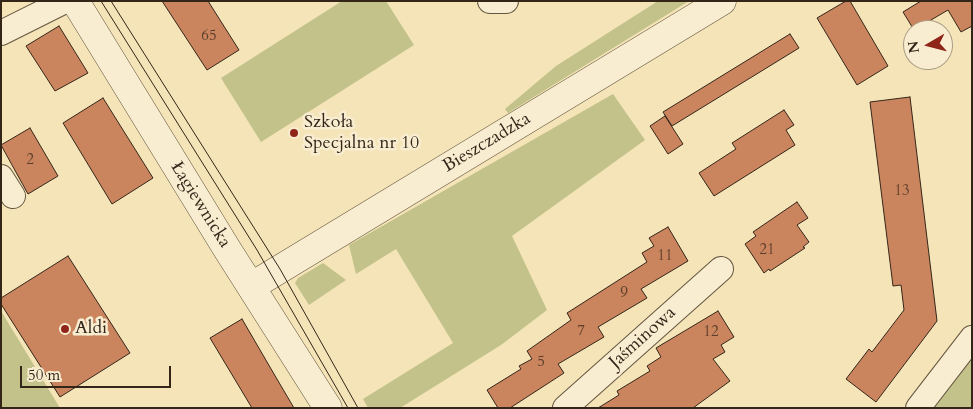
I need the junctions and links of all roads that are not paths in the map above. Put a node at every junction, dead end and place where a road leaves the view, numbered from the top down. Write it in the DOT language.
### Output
graph roads {
  1 [pos="65,1"];
  2 [pos="74,1"];
  3 [pos="490,1"];
  4 [pos="506,1"];
  5 [pos="722,1"];
  6 [pos="1,33"];
  7 [pos="721,269"];
  8 [pos="252,286"];
  9 [pos="972,338"];
  10 [pos="328,408"];
  11 [pos="565,408"];
  12 [pos="918,408"];
  1 -- 6 [label="street"];
  2 -- 8 [label="street, Łagiewnicka"];
  3 -- 4 [label="street"];
  5 -- 8 [label="street, Bieszczadzka"];
  7 -- 11 [label="street, Jaśminowa"];
  8 -- 10 [label="street, Łagiewnicka"];
  9 -- 12 [label="street"];
}
